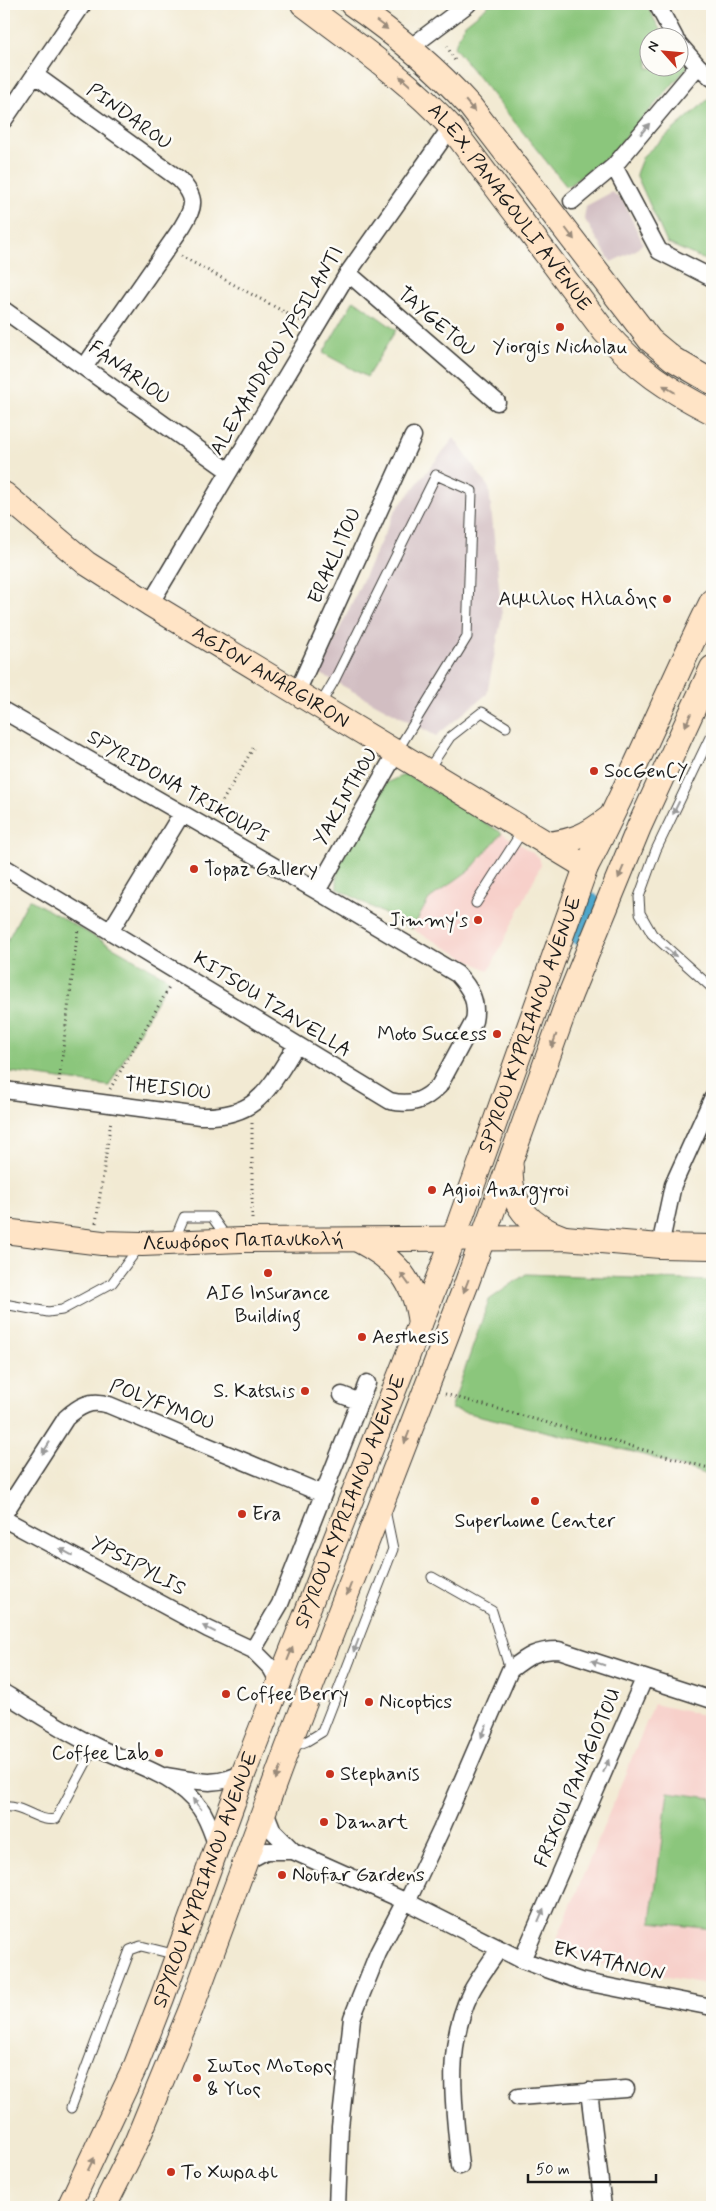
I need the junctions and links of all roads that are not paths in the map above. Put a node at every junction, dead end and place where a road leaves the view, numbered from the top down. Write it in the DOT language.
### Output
graph roads {
  1 [pos="83,4"];
  2 [pos="303,4"];
  3 [pos="352,4"];
  4 [pos="468,4"];
  5 [pos="657,4"];
  6 [pos="670,28"];
  7 [pos="411,47"];
  8 [pos="688,54"];
  9 [pos="698,66"];
  10 [pos="35,75"];
  11 [pos="712,78"];
  12 [pos="4,120"];
  13 [pos="451,127"];
  14 [pos="614,166"];
  15 [pos="572,201"];
  16 [pos="348,273"];
  17 [pos="712,278"];
  18 [pos="4,310"];
  19 [pos="85,366"];
  20 [pos="712,382"];
  21 [pos="497,402"];
  22 [pos="712,412"];
  23 [pos="413,436"];
  24 [pos="229,471"];
  25 [pos="4,494"];
  26 [pos="712,601"];
  27 [pos="150,604"];
  28 [pos="712,668"];
  29 [pos="296,694"];
  30 [pos="319,707"];
  31 [pos="4,711"];
  32 [pos="506,727"];
  33 [pos="712,733"];
  34 [pos="396,751"];
  35 [pos="428,770"];
  36 [pos="182,813"];
  37 [pos="614,815"];
  38 [pos="639,828"];
  39 [pos="524,829"];
  40 [pos="547,844"];
  41 [pos="4,867"];
  42 [pos="586,867"];
  43 [pos="317,891"];
  44 [pos="476,903"];
  45 [pos="111,930"];
  46 [pos="712,988"];
  47 [pos="475,1001"];
  48 [pos="296,1046"];
  49 [pos="4,1090"];
  50 [pos="712,1099"];
  51 [pos="512,1161"];
  52 [pos="4,1231"];
  53 [pos="565,1238"];
  54 [pos="357,1240"];
  55 [pos="453,1240"];
  56 [pos="483,1240"];
  57 [pos="142,1244"];
  58 [pos="660,1246"];
  59 [pos="712,1247"];
  60 [pos="4,1304"];
  61 [pos="420,1324"];
  62 [pos="367,1383"];
  63 [pos="342,1395"];
  64 [pos="360,1402"];
  65 [pos="323,1494"];
  66 [pos="4,1514"];
  67 [pos="4,1519"];
  68 [pos="432,1577"];
  69 [pos="253,1650"];
  70 [pos="510,1670"];
  71 [pos="644,1679"];
  72 [pos="279,1682"];
  73 [pos="4,1693"];
  74 [pos="712,1700"];
  75 [pos="95,1746"];
  76 [pos="244,1772"];
  77 [pos="162,1775"];
  78 [pos="4,1807"];
  79 [pos="264,1811"];
  80 [pos="217,1846"];
  81 [pos="293,1851"];
  82 [pos="247,1861"];
  83 [pos="406,1902"];
  84 [pos="499,1950"];
  85 [pos="178,1955"];
  86 [pos="522,1960"];
  87 [pos="712,2007"];
  88 [pos="626,2088"];
  89 [pos="589,2091"];
  90 [pos="518,2097"];
  91 [pos="71,2108"];
  92 [pos="460,2166"];
  93 [pos="69,2207"];
  94 [pos="104,2207"];
  95 [pos="336,2207"];
  96 [pos="603,2207"];
  1 -- 10 [label="street"];
  13 -- 2 [label="main road, ALEX. PANAGOULI AVENUE, one-way"];
  3 -- 7 [label="main road, ALEX. PANAGOULI AVENUE, one-way"];
  4 -- 7 [label="street"];
  5 -- 6 [label="street"];
  7 -- 20 [label="main road, ALEX. PANAGOULI AVENUE, one-way"];
  8 -- 9 [label="street"];
  9 -- 11 [label="street"];
  14 -- 9 [label="street, one-way"];
  10 -- 12 [label="street"];
  10 -- 19 [label="street, PINDAROU"];
  13 -- 16 [label="street, ALEXANDROU YPSILANTI"];
  22 -- 13 [label="main road, ALEX. PANAGOULI AVENUE, one-way"];
  14 -- 15 [label="street"];
  14 -- 17 [label="street"];
  16 -- 21 [label="street, TAYGETOU"];
  16 -- 24 [label="street, ALEXANDROU YPSILANTI"];
  18 -- 19 [label="street, FANARIOU"];
  19 -- 24 [label="street, FANARIOU"];
  23 -- 29 [label="street, ERAKLITOU"];
  24 -- 27 [label="street, ALEXANDROU YPSILANTI"];
  25 -- 27 [label="main road, AGION ANARGIRON"];
  26 -- 37 [label="main road, SPYROU KYPRIANOU AVENUE"];
  27 -- 29 [label="main road, AGION ANARGIRON"];
  28 -- 38 [label="main road, SPYROU KYPRIANOU AVENUE, one-way"];
  29 -- 30 [label="main road, AGION ANARGIRON"];
  30 -- 34 [label="main road, AGION ANARGIRON"];
  30 -- 34 [label="lane"];
  31 -- 36 [label="street, SPYRIDONA TRIKOUPI"];
  32 -- 35 [label="lane"];
  33 -- 46 [label="lane, one-way"];
  34 -- 35 [label="main road, AGION ANARGIRON"];
  34 -- 43 [label="street, YAKINTHOU"];
  35 -- 39 [label="main road, AGION ANARGIRON"];
  36 -- 43 [label="street, SPYRIDONA TRIKOUPI"];
  36 -- 45 [label="street"];
  37 -- 40 [label="main road"];
  37 -- 42 [label="main road, SPYROU KYPRIANOU AVENUE"];
  38 -- 42 [label="main road"];
  38 -- 51 [label="main road, SPYROU KYPRIANOU AVENUE, one-way"];
  39 -- 40 [label="main road, AGION ANARGIRON"];
  39 -- 44 [label="lane"];
  40 -- 42 [label="main road, AGION ANARGIRON"];
  41 -- 45 [label="street, KITSOU TZAVELLA"];
  42 -- 55 [label="main road, SPYROU KYPRIANOU AVENUE"];
  43 -- 47 [label="street, SPYRIDONA TRIKOUPI"];
  45 -- 48 [label="street, KITSOU TZAVELLA"];
  47 -- 48 [label="street, KITSOU TZAVELLA"];
  48 -- 49 [label="street, THEISIOU"];
  50 -- 58 [label="street"];
  51 -- 53 [label="main road"];
  51 -- 56 [label="main road, SPYROU KYPRIANOU AVENUE"];
  52 -- 57 [label="main road, Λεωφόρος Παπανικολή"];
  53 -- 56 [label="main road, Λεωφόρος Παπανικολή"];
  53 -- 58 [label="main road"];
  54 -- 55 [label="main road, Λεωφόρος Παπανικολή"];
  54 -- 57 [label="main road, Λεωφόρος Παπανικολή"];
  61 -- 54 [label="main road, one-way"];
  55 -- 56 [label="main road, Λεωφόρος Παπανικολή"];
  55 -- 61 [label="main road, SPYROU KYPRIANOU AVENUE"];
  56 -- 79 [label="main road, SPYROU KYPRIANOU AVENUE, one-way"];
  57 -- 60 [label="lane"];
  58 -- 59 [label="main road"];
  72 -- 61 [label="main road, SPYROU KYPRIANOU AVENUE, one-way"];
  62 -- 64 [label="street"];
  63 -- 64 [label="street"];
  64 -- 65 [label="street"];
  65 -- 66 [label="street, POLYFYMOU, one-way"];
  65 -- 69 [label="street"];
  69 -- 67 [label="street, YPSIPYLIS, one-way"];
  68 -- 70 [label="lane"];
  69 -- 72 [label="street, YPSIPYLIS"];
  71 -- 70 [label="street, one-way"];
  70 -- 83 [label="street, one-way"];
  71 -- 74 [label="street, FRIXOU PANAGIOTOU"];
  86 -- 71 [label="street, FRIXOU PANAGIOTOU, one-way"];
  72 -- 76 [label="main road, SPYROU KYPRIANOU AVENUE"];
  73 -- 75 [label="street"];
  75 -- 77 [label="street"];
  75 -- 78 [label="lane"];
  76 -- 77 [label="street"];
  76 -- 80 [label="main road, SPYROU KYPRIANOU AVENUE"];
  80 -- 77 [label="street, one-way"];
  79 -- 81 [label="street, EKVATANON"];
  79 -- 82 [label="main road, SPYROU KYPRIANOU AVENUE"];
  80 -- 85 [label="main road, SPYROU KYPRIANOU AVENUE"];
  81 -- 82 [label="street, EKVATANON"];
  81 -- 83 [label="street, EKVATANON"];
  82 -- 94 [label="main road, SPYROU KYPRIANOU AVENUE"];
  83 -- 84 [label="street, EKVATANON"];
  83 -- 95 [label="street"];
  84 -- 86 [label="street, EKVATANON"];
  84 -- 92 [label="street"];
  85 -- 91 [label="lane"];
  93 -- 85 [label="main road, SPYROU KYPRIANOU AVENUE, one-way"];
  86 -- 87 [label="street, EKVATANON"];
  88 -- 89 [label="street"];
  89 -- 90 [label="street"];
  89 -- 96 [label="street"];
}
